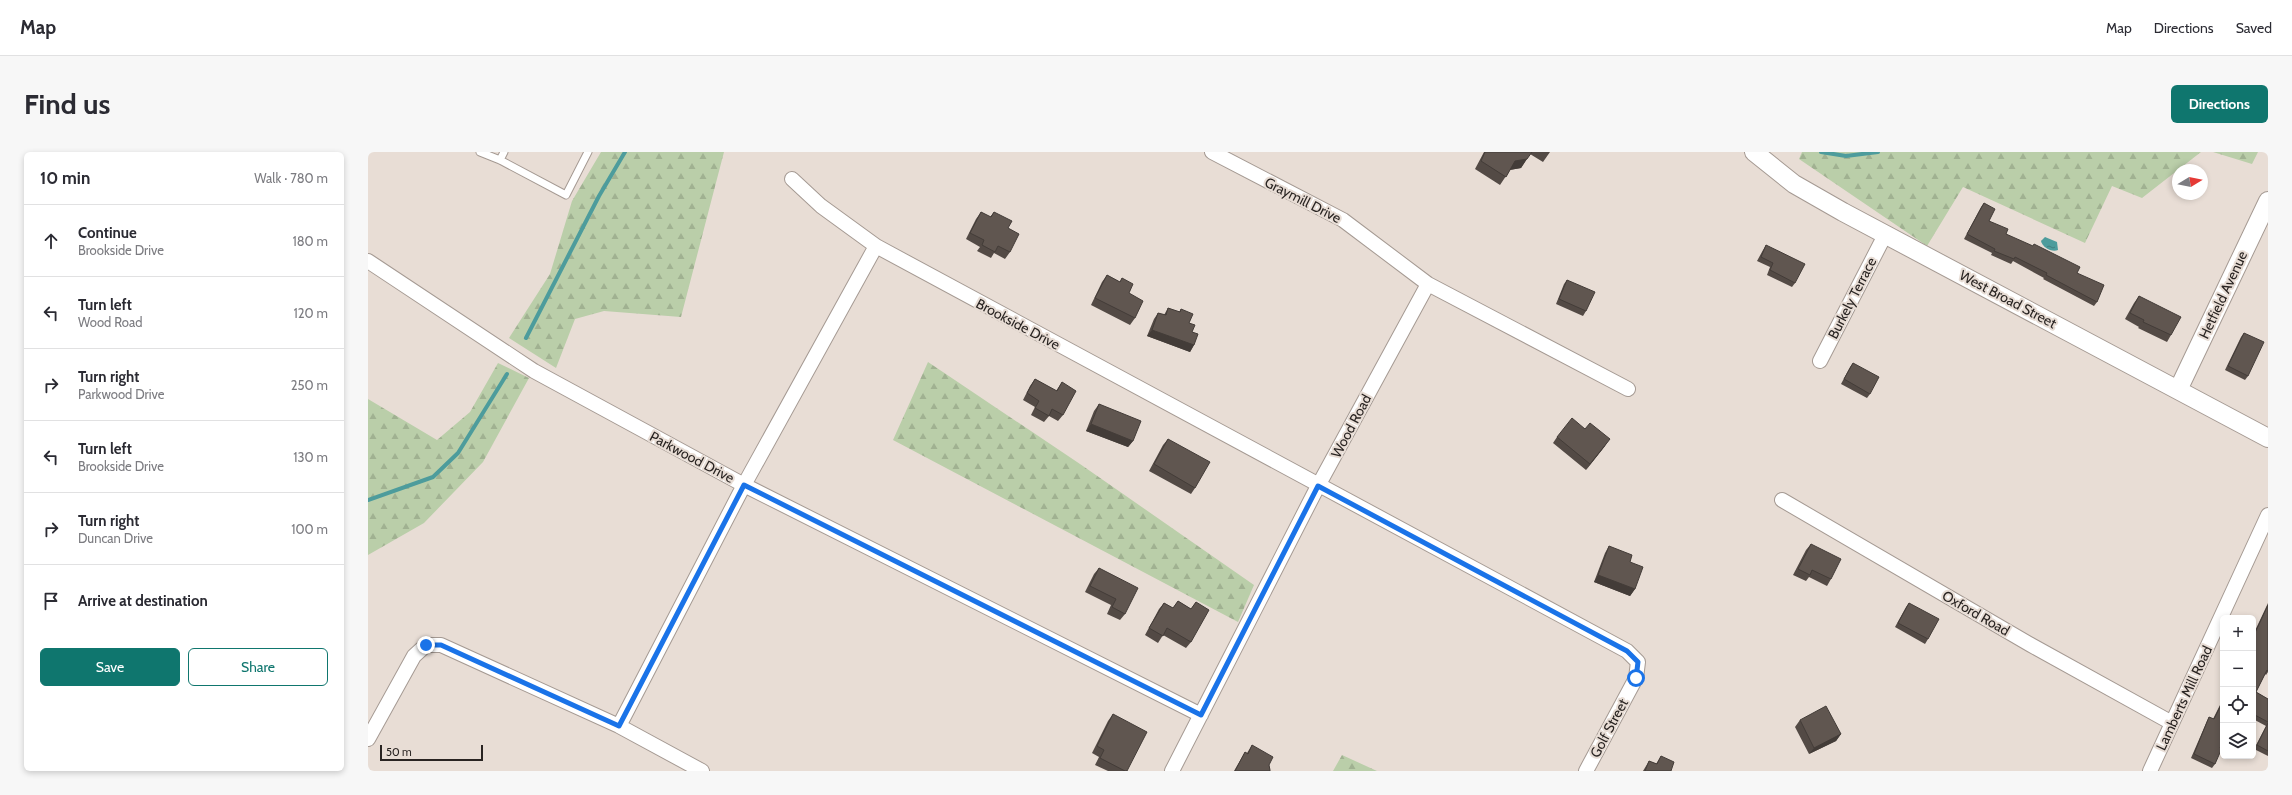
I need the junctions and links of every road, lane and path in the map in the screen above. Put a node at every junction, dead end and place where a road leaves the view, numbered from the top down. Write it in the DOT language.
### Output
graph roads {
  1 [pos="480,152"];
  2 [pos="504,152"];
  3 [pos="588,152"];
  4 [pos="1212,152"];
  5 [pos="1754,152"];
  6 [pos="500,160"];
  7 [pos="792,179"];
  8 [pos="2268,201"];
  9 [pos="1885,235"];
  10 [pos="876,246"];
  11 [pos="368,261"];
  12 [pos="1428,284"];
  13 [pos="1820,361"];
  14 [pos="1628,389"];
  15 [pos="2178,390"];
  16 [pos="2268,438"];
  17 [pos="744,485"];
  18 [pos="1318,486"];
  19 [pos="1782,500"];
  20 [pos="2268,515"];
  21 [pos="1638,662"];
  22 [pos="1201,715"];
  23 [pos="2172,723"];
  24 [pos="619,726"];
  25 [pos="368,739"];
  26 [pos="702,771"];
  27 [pos="1172,771"];
  28 [pos="1586,771"];
  29 [pos="2150,771"];
  1 -- 6 [label="lane"];
  2 -- 6 [label="lane"];
  3 -- 6 [label="lane"];
  4 -- 12 [label="street, Graymill Drive"];
  5 -- 9 [label="street, West Broad Street"];
  7 -- 10 [label="street, Brookside Drive"];
  8 -- 15 [label="street, Hetfield Avenue"];
  9 -- 13 [label="street, Burkely Terrace"];
  9 -- 15 [label="street, West Broad Street"];
  10 -- 17 [label="street"];
  10 -- 18 [label="street, Brookside Drive"];
  11 -- 17 [label="street, Parkwood Drive"];
  12 -- 14 [label="street"];
  12 -- 18 [label="street, Wood Road"];
  15 -- 16 [label="street, West Broad Street"];
  17 -- 22 [label="street, Parkwood Drive"];
  17 -- 24 [label="street"];
  18 -- 21 [label="street, Brookside Drive"];
  18 -- 22 [label="street, Wood Road"];
  19 -- 23 [label="street, Oxford Road"];
  20 -- 23 [label="street, Lamberts Mill Road"];
  21 -- 28 [label="street, Golf Street"];
  22 -- 27 [label="street, Wood Road"];
  23 -- 29 [label="street, Lamberts Mill Road"];
  24 -- 25 [label="street"];
  24 -- 26 [label="street"];
}
